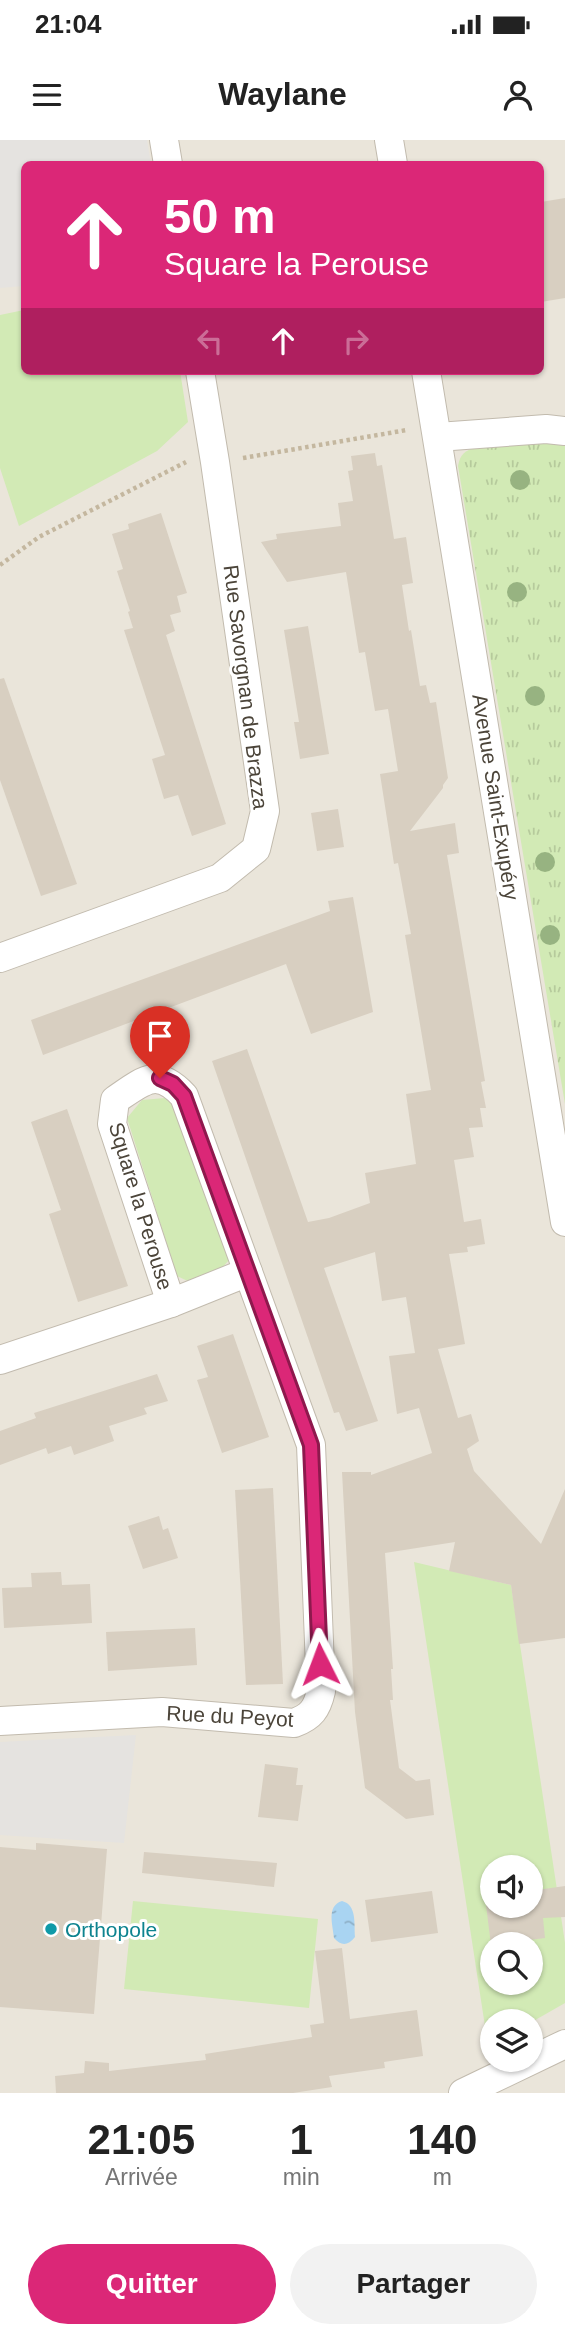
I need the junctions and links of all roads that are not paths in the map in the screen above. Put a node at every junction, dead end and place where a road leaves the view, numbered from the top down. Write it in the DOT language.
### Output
graph roads {
  1 [pos="164,140"];
  2 [pos="389,140"];
  3 [pos="168,161"];
  4 [pos="392,161"];
  5 [pos="201,375"];
  6 [pos="427,375"];
  7 [pos="435,425"];
  8 [pos="565,431"];
  9 [pos="0,958"];
  10 [pos="565,1222"];
  11 [pos="248,1272"];
  12 [pos="171,1303"];
  13 [pos="0,1360"];
  14 [pos="311,1445"];
  15 [pos="0,1721"];
  16 [pos="565,2044"];
  17 [pos="463,2093"];
  1 -- 3 [label="street"];
  2 -- 4 [label="street"];
  5 -- 9 [label="street, Rue Savorgnan de Brazza"];
  6 -- 7 [label="street, Avenue Saint-Exupéry"];
  7 -- 8 [label="street"];
  7 -- 10 [label="street, Avenue Saint-Exupéry"];
  11 -- 12 [label="street"];
  11 -- 12 [label="street, Square la Perouse"];
  11 -- 14 [label="street, Square la Perouse"];
  12 -- 13 [label="street"];
  14 -- 15 [label="street, Rue du Peyot"];
  16 -- 17 [label="street"];
}
